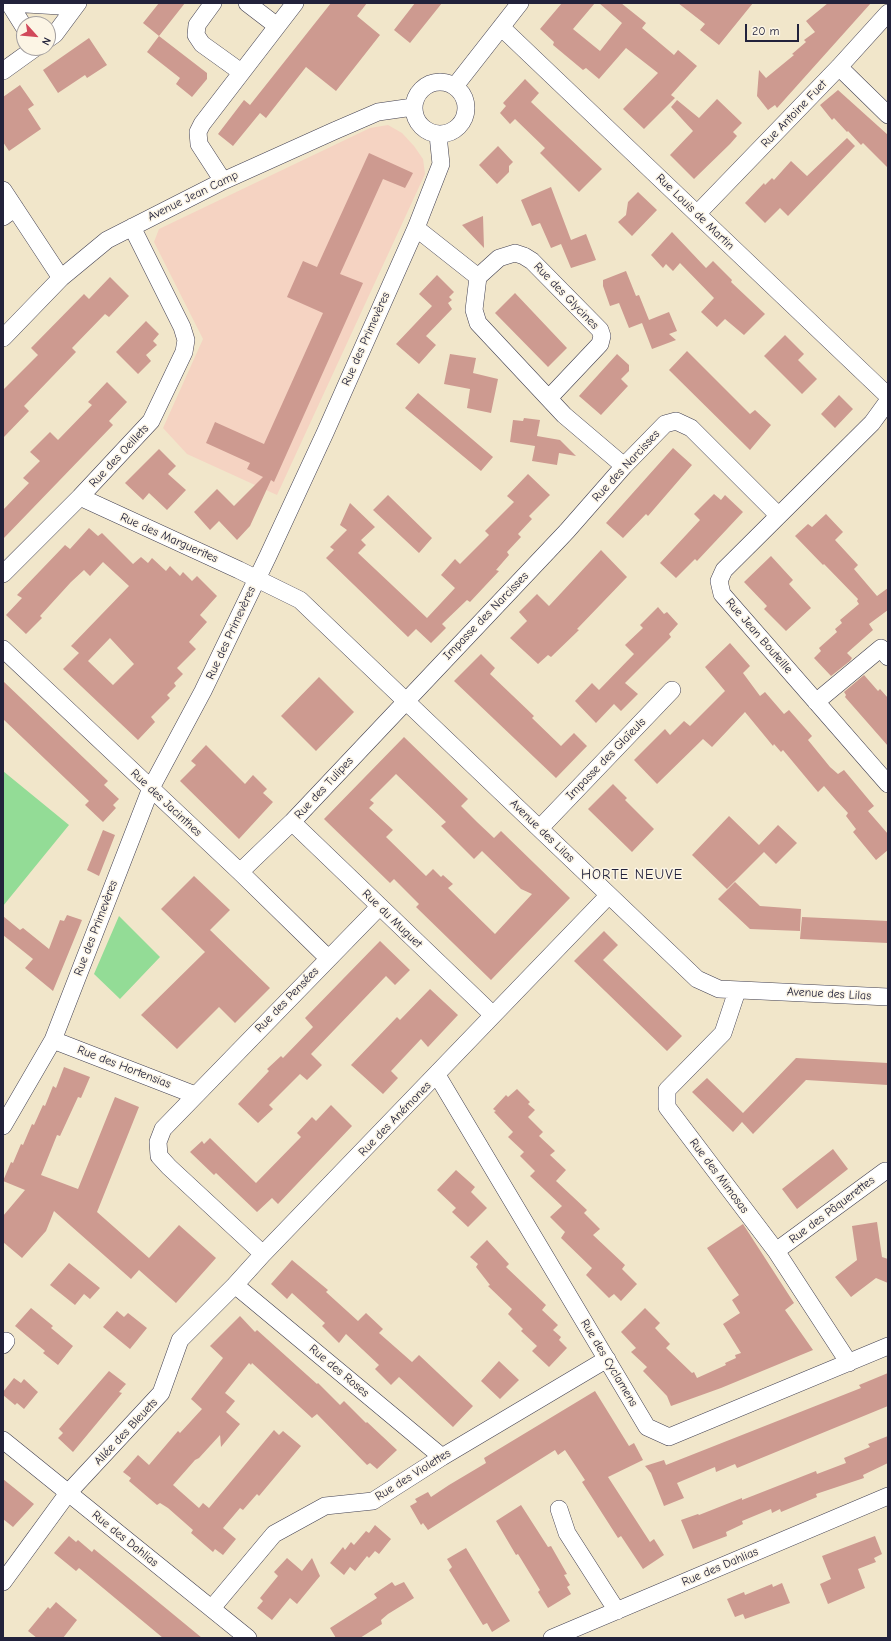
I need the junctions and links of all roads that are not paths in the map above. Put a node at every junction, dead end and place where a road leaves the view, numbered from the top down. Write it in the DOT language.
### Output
graph roads {
  1 [pos="10,3"];
  2 [pos="213,3"];
  3 [pos="247,3"];
  4 [pos="295,3"];
  5 [pos="520,3"];
  6 [pos="72,5"];
  7 [pos="888,12"];
  8 [pos="18,16"];
  9 [pos="276,26"];
  10 [pos="501,27"];
  11 [pos="56,32"];
  12 [pos="24,56"];
  13 [pos="839,67"];
  14 [pos="3,71"];
  15 [pos="241,72"];
  16 [pos="455,86"];
  17 [pos="413,107"];
  18 [pos="888,115"];
  19 [pos="438,135"];
  20 [pos="223,181"];
  21 [pos="3,190"];
  22 [pos="9,212"];
  23 [pos="697,214"];
  24 [pos="132,226"];
  25 [pos="416,228"];
  26 [pos="478,277"];
  27 [pos="60,278"];
  28 [pos="3,338"];
  29 [pos="888,396"];
  30 [pos="549,398"];
  31 [pos="888,401"];
  32 [pos="624,466"];
  33 [pos="80,497"];
  34 [pos="778,515"];
  35 [pos="567,531"];
  36 [pos="3,574"];
  37 [pos="257,578"];
  38 [pos="3,649"];
  39 [pos="888,656"];
  40 [pos="672,690"];
  41 [pos="405,701"];
  42 [pos="816,702"];
  43 [pos="888,784"];
  44 [pos="151,788"];
  45 [pos="292,822"];
  46 [pos="540,828"];
  47 [pos="240,872"];
  48 [pos="608,896"];
  49 [pos="379,907"];
  50 [pos="328,958"];
  51 [pos="737,991"];
  52 [pos="888,997"];
  53 [pos="492,1014"];
  54 [pos="52,1040"];
  55 [pos="437,1075"];
  56 [pos="195,1095"];
  57 [pos="3,1126"];
  58 [pos="888,1171"];
  59 [pos="776,1251"];
  60 [pos="263,1254"];
  61 [pos="235,1285"];
  62 [pos="180,1340"];
  63 [pos="888,1346"];
  64 [pos="607,1359"];
  65 [pos="849,1362"];
  66 [pos="3,1440"];
  67 [pos="442,1457"];
  68 [pos="68,1493"];
  69 [pos="888,1496"];
  70 [pos="559,1509"];
  71 [pos="3,1582"];
  72 [pos="212,1608"];
  73 [pos="617,1611"];
  74 [pos="248,1638"];
  75 [pos="552,1638"];
  1 -- 6 [label="street"];
  1 -- 8 [label="street"];
  2 -- 15 [label="street"];
  3 -- 9 [label="street"];
  4 -- 9 [label="street"];
  5 -- 10 [label="street"];
  6 -- 11 [label="street"];
  7 -- 13 [label="street, Rue Antoine Fuet"];
  9 -- 15 [label="street"];
  10 -- 16 [label="street"];
  10 -- 23 [label="street, Rue Louis de Martin"];
  12 -- 14 [label="street"];
  13 -- 18 [label="street"];
  13 -- 23 [label="street, Rue Antoine Fuet"];
  15 -- 20 [label="street"];
  16 -- 17 [label="street"];
  16 -- 19 [label="street"];
  17 -- 19 [label="street"];
  17 -- 20 [label="street, Avenue Jean Camp"];
  19 -- 25 [label="street, Rue des Primevères"];
  20 -- 24 [label="street, Avenue Jean Camp"];
  21 -- 22 [label="street"];
  22 -- 27 [label="street"];
  23 -- 29 [label="street, Rue Louis de Martin"];
  24 -- 27 [label="street, Avenue Jean Camp"];
  24 -- 33 [label="street, Rue des Oeillets"];
  25 -- 26 [label="street"];
  25 -- 37 [label="street, Rue des Primevères"];
  26 -- 30 [label="street"];
  26 -- 30 [label="street, Rue des Glycines"];
  27 -- 28 [label="street, Avenue Jean Camp"];
  30 -- 32 [label="street"];
  31 -- 34 [label="street, Rue Jean Bouteille"];
  32 -- 34 [label="street, Rue des Narcisses"];
  32 -- 35 [label="street, Rue des Narcisses"];
  33 -- 36 [label="street, Rue des Oeillets"];
  33 -- 37 [label="street, Rue des Marguerites"];
  34 -- 42 [label="street, Rue Jean Bouteille"];
  35 -- 41 [label="street, Impasse des Narcisses"];
  37 -- 41 [label="street, Avenue des Lilas"];
  37 -- 44 [label="street, Rue des Primevères"];
  38 -- 44 [label="street, Rue des Jacinthes"];
  39 -- 42 [label="street"];
  40 -- 46 [label="street, Impasse des Glaïeuls"];
  41 -- 45 [label="street, Rue des Tulipes"];
  41 -- 46 [label="street, Avenue des Lilas"];
  42 -- 43 [label="street, Rue Jean Bouteille"];
  44 -- 47 [label="street, Rue des Jacinthes"];
  44 -- 54 [label="street, Rue des Primevères"];
  45 -- 47 [label="street, Rue des Tulipes"];
  45 -- 49 [label="street, Rue du Muguet"];
  46 -- 48 [label="street, Avenue des Lilas"];
  47 -- 50 [label="street, Rue des Jacinthes"];
  48 -- 51 [label="street, Avenue des Lilas"];
  48 -- 53 [label="street, Rue des Anémones"];
  49 -- 50 [label="street, Rue des Pensées"];
  49 -- 53 [label="street, Rue du Muguet"];
  50 -- 56 [label="street, Rue des Pensées"];
  51 -- 52 [label="street, Avenue des Lilas"];
  51 -- 59 [label="street, Rue des Mimosas"];
  53 -- 55 [label="street, Rue des Anémones"];
  54 -- 56 [label="street, Rue des Hortensias"];
  54 -- 57 [label="street, Rue des Primevères"];
  55 -- 60 [label="street, Rue des Anémones"];
  55 -- 64 [label="street, Rue des Cyclamens"];
  56 -- 60 [label="street"];
  58 -- 59 [label="street, Rue des Pâquerettes"];
  59 -- 65 [label="street, Rue des Mimosas"];
  60 -- 61 [label="street, Rue des Anémones"];
  61 -- 62 [label="street, Rue des Anémones"];
  61 -- 67 [label="street, Rue des Roses"];
  62 -- 68 [label="street, Allée des Bleuets"];
  63 -- 65 [label="street, Rue des Cyclamens"];
  64 -- 65 [label="street, Rue des Cyclamens"];
  64 -- 67 [label="street, Rue des Violettes"];
  66 -- 68 [label="street, Rue des Dahlias"];
  67 -- 72 [label="street, Rue des Violettes"];
  68 -- 71 [label="street, Allée des Bleuets"];
  68 -- 72 [label="street, Rue des Dahlias"];
  69 -- 73 [label="street, Rue des Dahlias"];
  70 -- 73 [label="street"];
  72 -- 74 [label="street, Rue des Dahlias"];
  73 -- 75 [label="street, Rue des Dahlias"];
}
